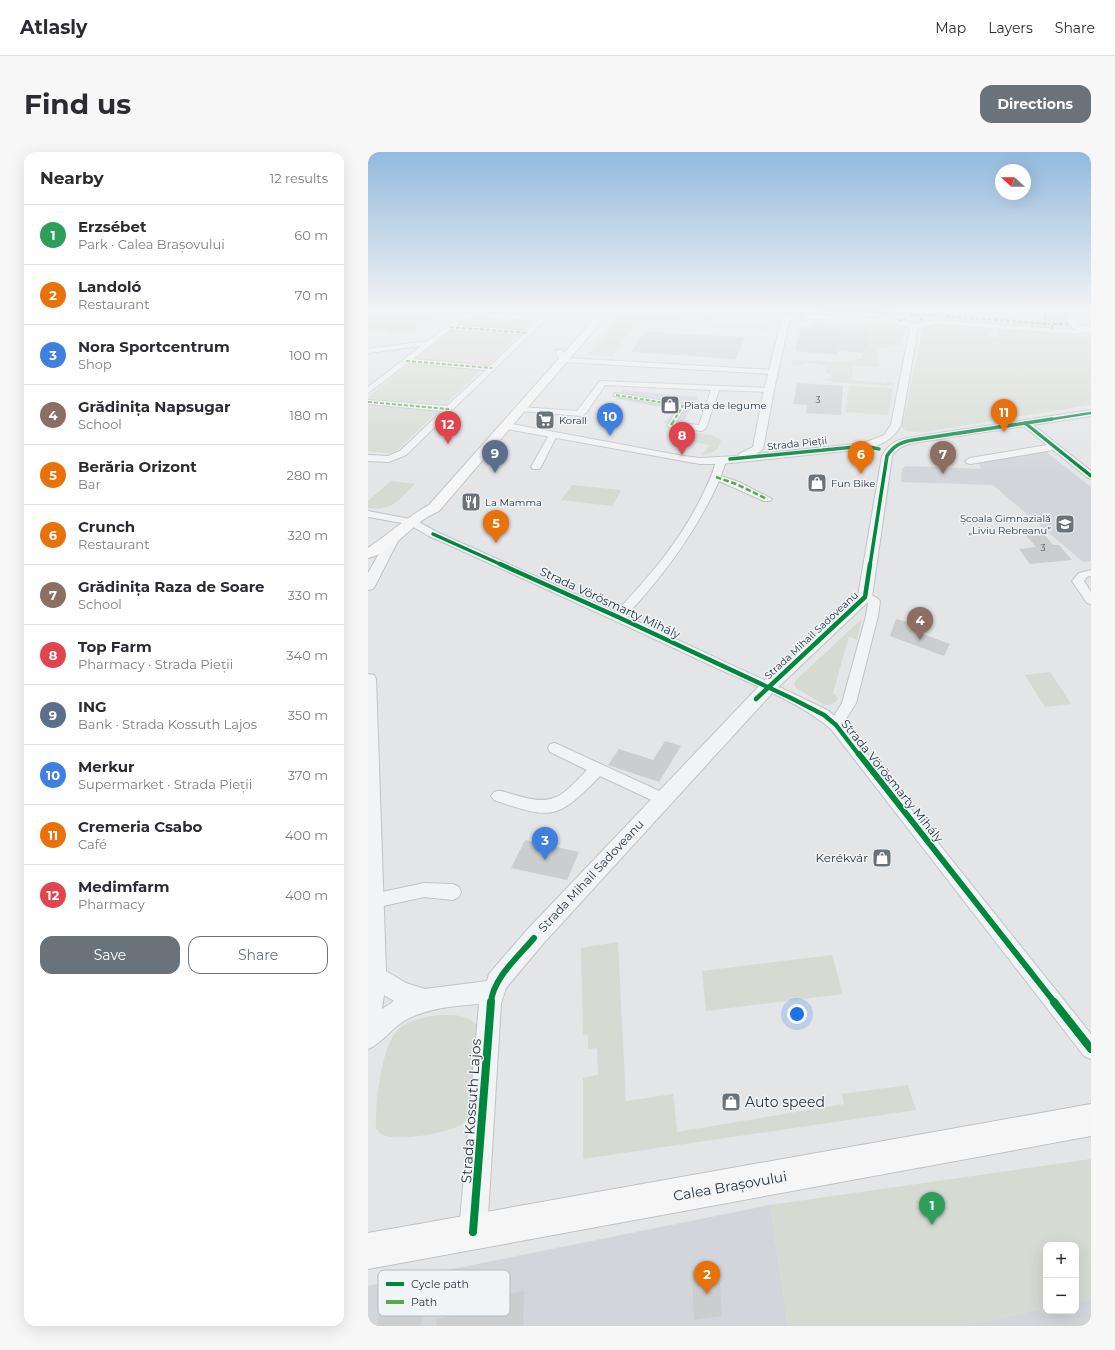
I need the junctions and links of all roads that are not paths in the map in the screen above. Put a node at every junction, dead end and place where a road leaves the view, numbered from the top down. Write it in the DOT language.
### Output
graph roads {
  1 [pos="404,363"];
  2 [pos="428,363"];
  3 [pos="497,363"];
  4 [pos="555,363"];
  5 [pos="557,363"];
  6 [pos="651,363"];
  7 [pos="775,363"];
  8 [pos="907,363"];
  9 [pos="492,368"];
  10 [pos="773,372"];
  11 [pos="716,387"];
  12 [pos="769,390"];
  13 [pos="368,391"];
  14 [pos="616,395"];
  15 [pos="368,402"];
  16 [pos="449,409"];
  17 [pos="521,409"];
  18 [pos="1091,413"];
  19 [pos="1025,423"];
  20 [pos="671,425"];
  21 [pos="896,425"];
  22 [pos="506,426"];
  23 [pos="553,435"];
  24 [pos="924,438"];
  25 [pos="865,446"];
  26 [pos="1054,447"];
  27 [pos="758,449"];
  28 [pos="468,452"];
  29 [pos="781,454"];
  30 [pos="887,456"];
  31 [pos="368,458"];
  32 [pos="735,458"];
  33 [pos="721,461"];
  34 [pos="970,462"];
  35 [pos="458,463"];
  36 [pos="536,467"];
  37 [pos="1091,476"];
  38 [pos="716,477"];
  39 [pos="767,499"];
  40 [pos="368,514"];
  41 [pos="414,520"];
  42 [pos="394,538"];
  43 [pos="368,554"];
  44 [pos="1091,573"];
  45 [pos="368,586"];
  46 [pos="865,597"];
  47 [pos="1090,597"];
  48 [pos="618,617"];
  49 [pos="368,679"];
  50 [pos="368,684"];
  51 [pos="768,687"];
  52 [pos="836,725"];
  53 [pos="555,748"];
  54 [pos="598,768"];
  55 [pos="499,796"];
  56 [pos="663,799"];
  57 [pos="453,892"];
  58 [pos="374,900"];
  59 [pos="375,978"];
  60 [pos="494,991"];
  61 [pos="423,1000"];
  62 [pos="368,1024"];
  63 [pos="368,1037"];
  64 [pos="1091,1049"];
  65 [pos="1091,1120"];
  66 [pos="473,1232"];
  67 [pos="368,1251"];
  1 -- 13 [label="street"];
  2 -- 9 [label="street"];
  3 -- 9 [label="street"];
  4 -- 28 [label="main road"];
  5 -- 17 [label="main road"];
  6 -- 10 [label="street"];
  7 -- 10 [label="street"];
  8 -- 21 [label="street"];
  9 -- 16 [label="street"];
  10 -- 12 [label="street"];
  11 -- 12 [label="street"];
  11 -- 17 [label="street"];
  11 -- 20 [label="street"];
  12 -- 27 [label="street"];
  14 -- 20 [label="street"];
  15 -- 16 [label="street"];
  16 -- 31 [label="street"];
  17 -- 22 [label="main road"];
  18 -- 19 [label="street"];
  19 -- 24 [label="street"];
  19 -- 26 [label="street"];
  21 -- 24 [label="street"];
  21 -- 25 [label="street, Strada Pieții"];
  22 -- 23 [label="street, Strada Pieții"];
  22 -- 41 [label="main road"];
  23 -- 33 [label="street, Strada Pieții"];
  23 -- 36 [label="street"];
  24 -- 30 [label="street"];
  25 -- 29 [label="street, Strada Pieții"];
  25 -- 30 [label="street"];
  26 -- 34 [label="street"];
  26 -- 37 [label="street"];
  27 -- 29 [label="street"];
  27 -- 32 [label="street"];
  29 -- 32 [label="street, Strada Pieții"];
  30 -- 46 [label="street, Strada Mihail Sadoveanu"];
  32 -- 33 [label="street, Strada Pieții"];
  33 -- 38 [label="street"];
  35 -- 41 [label="main road"];
  38 -- 39 [label="street"];
  38 -- 48 [label="street"];
  40 -- 41 [label="street, Strada Vörösmarty Mihály"];
  41 -- 42 [label="main road"];
  41 -- 48 [label="street, Strada Vörösmarty Mihály"];
  42 -- 43 [label="main road"];
  42 -- 45 [label="street"];
  44 -- 47 [label="street"];
  46 -- 51 [label="street, Strada Mihail Sadoveanu"];
  46 -- 52 [label="street, Strada Mihail Sadoveanu"];
  48 -- 51 [label="street, Strada Vörösmarty Mihály"];
  49 -- 50 [label="street"];
  50 -- 58 [label="street"];
  51 -- 52 [label="street, Strada Vörösmarty Mihály"];
  51 -- 56 [label="street, Strada Mihail Sadoveanu"];
  52 -- 64 [label="street, Strada Vörösmarty Mihály"];
  53 -- 54 [label="street"];
  54 -- 55 [label="street"];
  54 -- 56 [label="street"];
  56 -- 60 [label="street, Strada Mihail Sadoveanu"];
  57 -- 58 [label="street"];
  58 -- 59 [label="street"];
  59 -- 61 [label="street"];
  59 -- 62 [label="street"];
  60 -- 61 [label="street"];
  60 -- 66 [label="street, Strada Kossuth Lajos"];
  61 -- 63 [label="street"];
  65 -- 66 [label="main road, Calea Brașovului"];
  66 -- 67 [label="main road, Calea Brașovului"];
}
